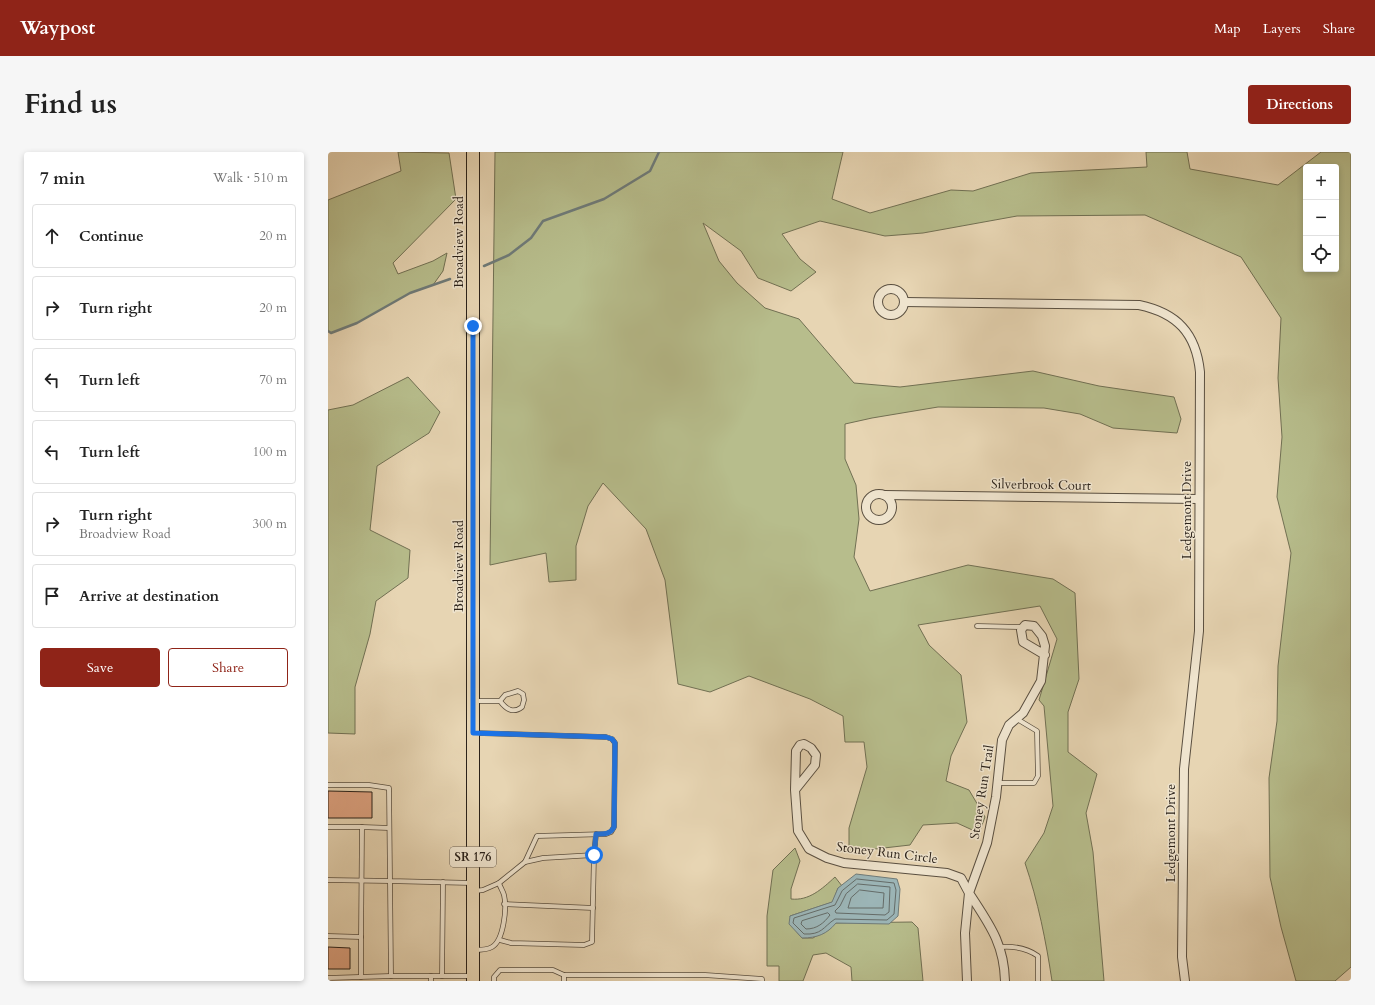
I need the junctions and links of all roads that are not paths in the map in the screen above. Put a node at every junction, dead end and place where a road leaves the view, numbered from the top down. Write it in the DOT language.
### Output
graph roads {
  1 [pos="473,152"];
  2 [pos="904,302"];
  3 [pos="884,495"];
  4 [pos="1198,499"];
  5 [pos="977,626"];
  6 [pos="1024,627"];
  7 [pos="1045,655"];
  8 [pos="473,701"];
  9 [pos="500,701"];
  10 [pos="1016,719"];
  11 [pos="473,733"];
  12 [pos="997,783"];
  13 [pos="328,785"];
  14 [pos="795,790"];
  15 [pos="328,827"];
  16 [pos="362,828"];
  17 [pos="390,828"];
  18 [pos="596,834"];
  19 [pos="594,855"];
  20 [pos="525,862"];
  21 [pos="328,880"];
  22 [pos="362,880"];
  23 [pos="390,881"];
  24 [pos="443,882"];
  25 [pos="499,883"];
  26 [pos="473,887"];
  27 [pos="969,893"];
  28 [pos="504,904"];
  29 [pos="593,908"];
  30 [pos="328,936"];
  31 [pos="361,937"];
  32 [pos="500,940"];
  33 [pos="999,947"];
  34 [pos="473,950"];
  35 [pos="391,976"];
  36 [pos="442,976"];
  37 [pos="564,976"];
  38 [pos="361,977"];
  39 [pos="328,978"];
  40 [pos="431,979"];
  41 [pos="473,979"];
  42 [pos="494,981"];
  43 [pos="564,981"];
  44 [pos="762,981"];
  45 [pos="967,981"];
  46 [pos="1004,981"];
  47 [pos="1038,981"];
  48 [pos="1185,981"];
  1 -- 8 [label="main road, Broadview Road / SR 176"];
  2 -- 4 [label="street, Ledgemont Drive"];
  3 -- 4 [label="street, Silverbrook Court"];
  4 -- 48 [label="street, Ledgemont Drive"];
  5 -- 6 [label="lane"];
  6 -- 7 [label="street"];
  6 -- 7 [label="street, Stoney Run Trail"];
  7 -- 10 [label="street, Stoney Run Trail"];
  8 -- 9 [label="lane"];
  8 -- 11 [label="main road, Broadview Road / SR 176"];
  9 -- 9 [label="lane"];
  10 -- 12 [label="street, Stoney Run Trail"];
  10 -- 12 [label="lane"];
  11 -- 18 [label="lane"];
  11 -- 26 [label="main road, Broadview Road / SR 176"];
  12 -- 27 [label="street, Stoney Run Trail"];
  13 -- 17 [label="lane"];
  14 -- 14 [label="street, Stoney Run Circle"];
  14 -- 27 [label="street, Stoney Run Circle"];
  15 -- 16 [label="lane"];
  16 -- 17 [label="lane"];
  16 -- 22 [label="lane"];
  17 -- 23 [label="lane"];
  18 -- 19 [label="lane"];
  18 -- 20 [label="lane"];
  19 -- 20 [label="lane"];
  19 -- 29 [label="lane"];
  20 -- 25 [label="lane"];
  21 -- 22 [label="lane"];
  22 -- 23 [label="lane"];
  22 -- 31 [label="lane"];
  23 -- 24 [label="lane"];
  23 -- 35 [label="lane"];
  24 -- 26 [label="lane"];
  24 -- 36 [label="lane"];
  25 -- 26 [label="lane"];
  25 -- 28 [label="lane"];
  26 -- 34 [label="main road, Broadview Road / SR 176"];
  27 -- 33 [label="street"];
  27 -- 45 [label="street, Stoney Run Trail"];
  28 -- 29 [label="lane"];
  28 -- 32 [label="lane"];
  29 -- 32 [label="lane"];
  30 -- 31 [label="lane"];
  31 -- 38 [label="lane"];
  32 -- 34 [label="lane"];
  33 -- 46 [label="street"];
  33 -- 47 [label="lane"];
  34 -- 41 [label="main road, Broadview Road / SR 176"];
  35 -- 38 [label="lane"];
  35 -- 40 [label="lane"];
  36 -- 40 [label="lane"];
  36 -- 41 [label="lane"];
  37 -- 42 [label="lane"];
  37 -- 43 [label="lane"];
  37 -- 44 [label="lane"];
  38 -- 39 [label="lane"];
}
